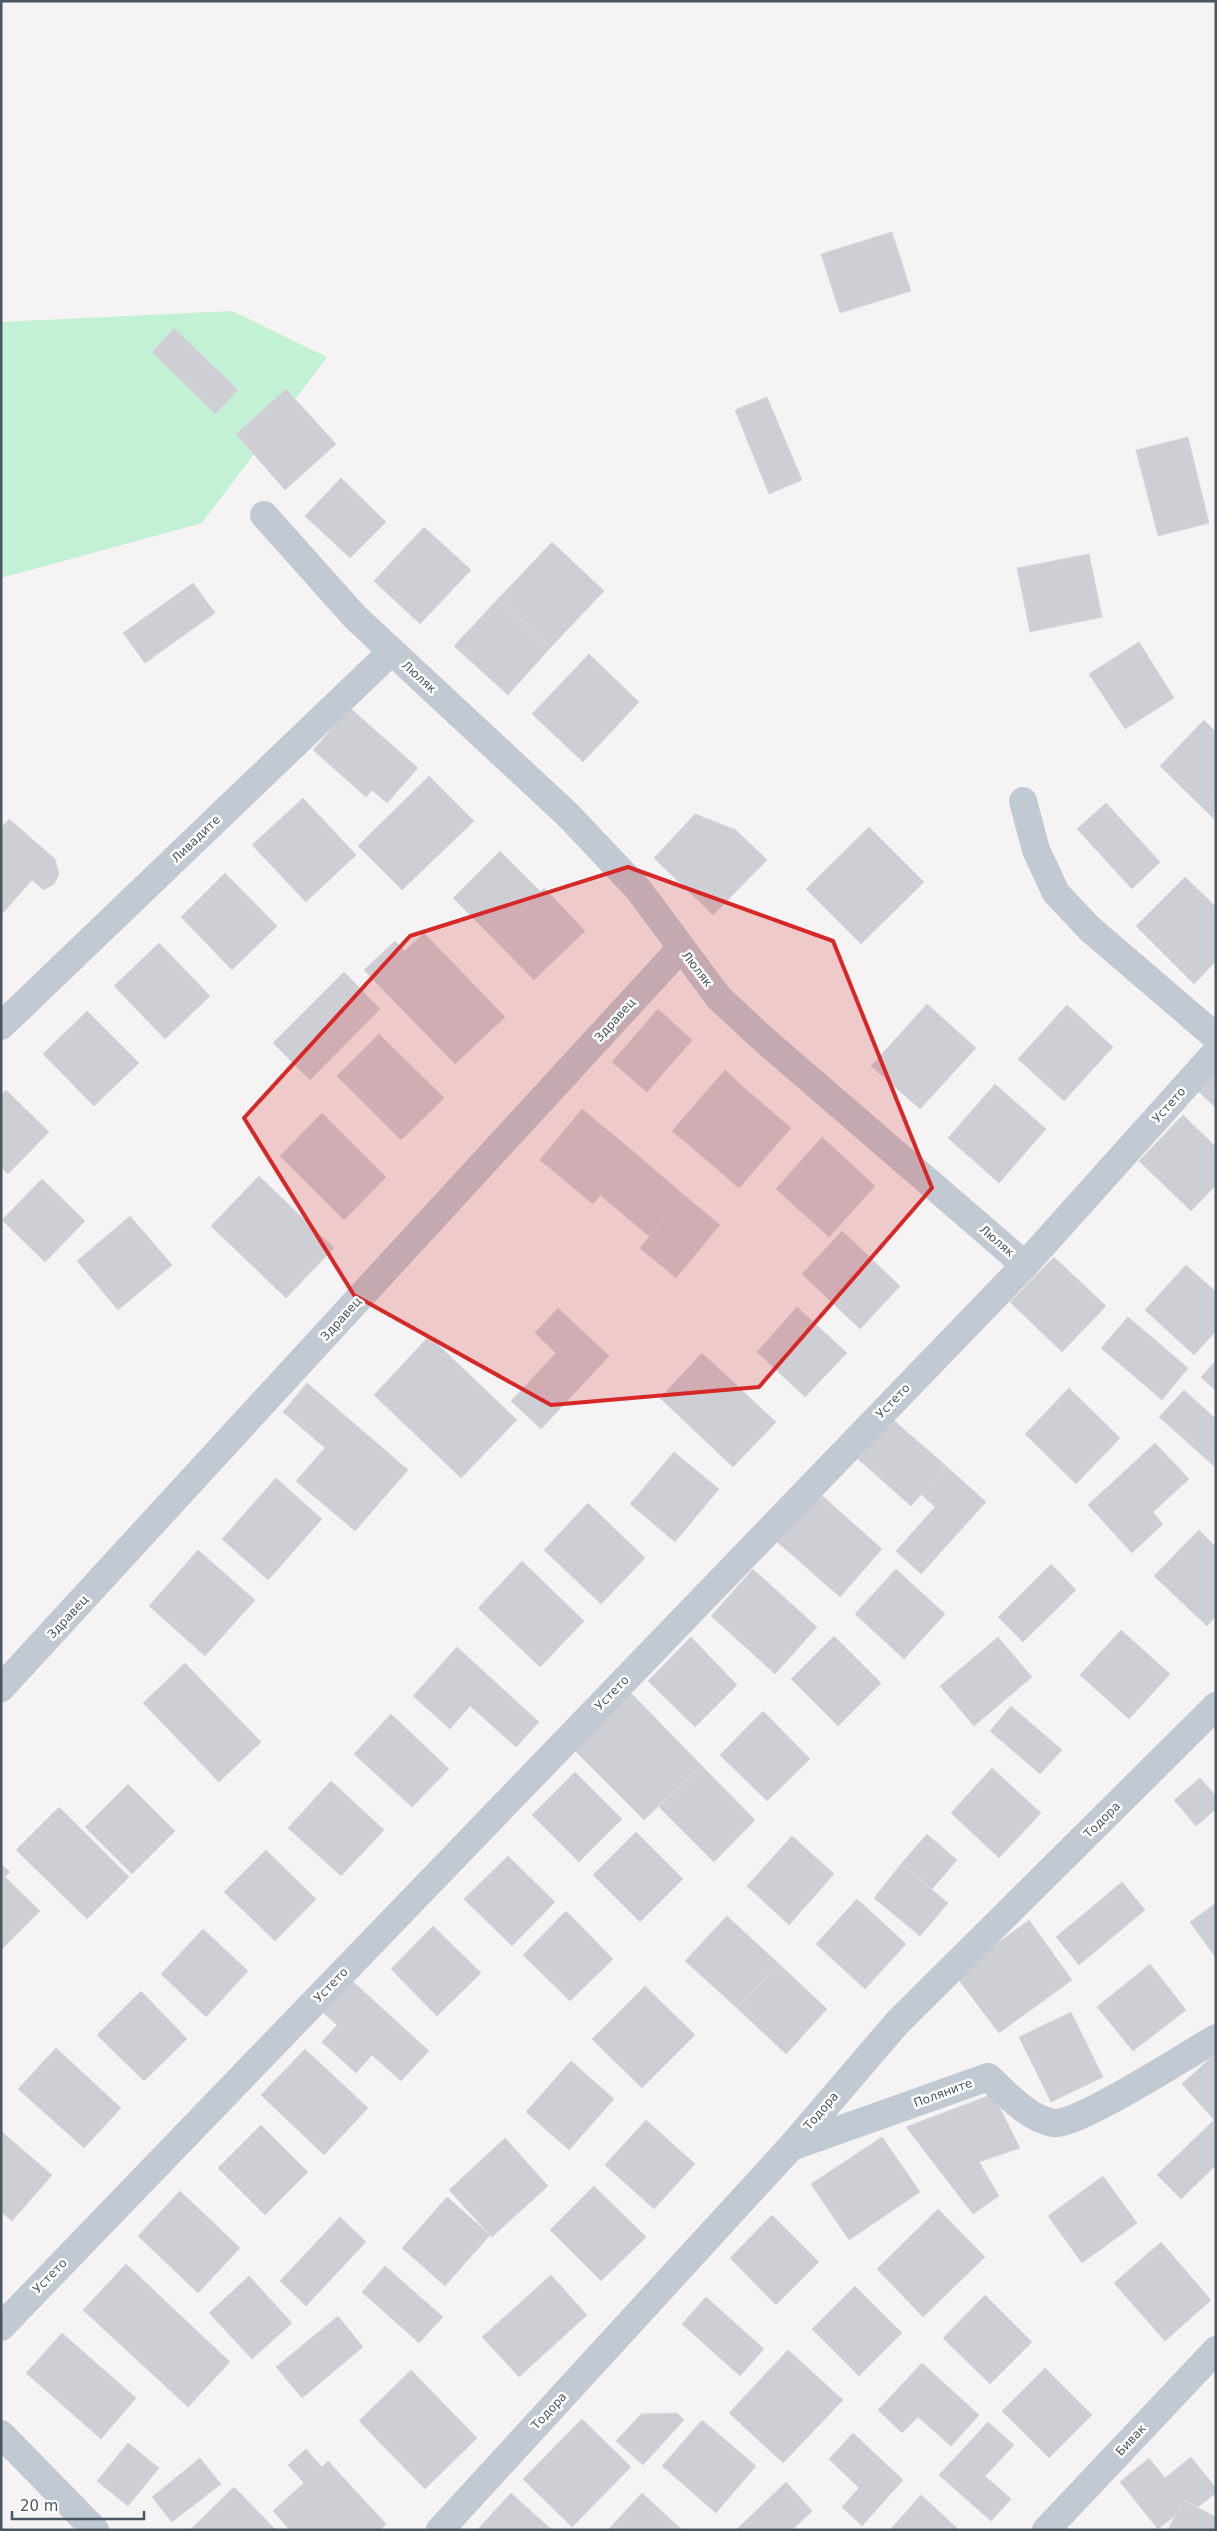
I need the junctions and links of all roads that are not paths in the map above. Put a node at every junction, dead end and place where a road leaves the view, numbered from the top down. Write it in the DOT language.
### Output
graph roads {
  1 [pos="264,515"];
  2 [pos="391,652"];
  3 [pos="1022,801"];
  4 [pos="680,948"];
  5 [pos="1,1026"];
  6 [pos="1216,1037"];
  7 [pos="1216,1052"];
  8 [pos="1024,1265"];
  9 [pos="1,1688"];
  10 [pos="1216,1706"];
  11 [pos="1216,2038"];
  12 [pos="790,2148"];
  13 [pos="1,2327"];
  14 [pos="1216,2350"];
  15 [pos="1,2434"];
  16 [pos="95,2530"];
  17 [pos="440,2530"];
  18 [pos="1046,2530"];
  1 -- 2 [label="street, Люляк"];
  2 -- 4 [label="street, Люляк"];
  2 -- 5 [label="street, Ливадите"];
  3 -- 6 [label="street"];
  4 -- 8 [label="street, Люляк"];
  4 -- 9 [label="street, Здравец"];
  7 -- 8 [label="street, Устето"];
  8 -- 13 [label="street, Устето"];
  10 -- 12 [label="street, Тодора"];
  11 -- 12 [label="street, Поляните"];
  12 -- 17 [label="street, Тодора"];
  14 -- 18 [label="street, Бивак"];
  15 -- 16 [label="street"];
}
